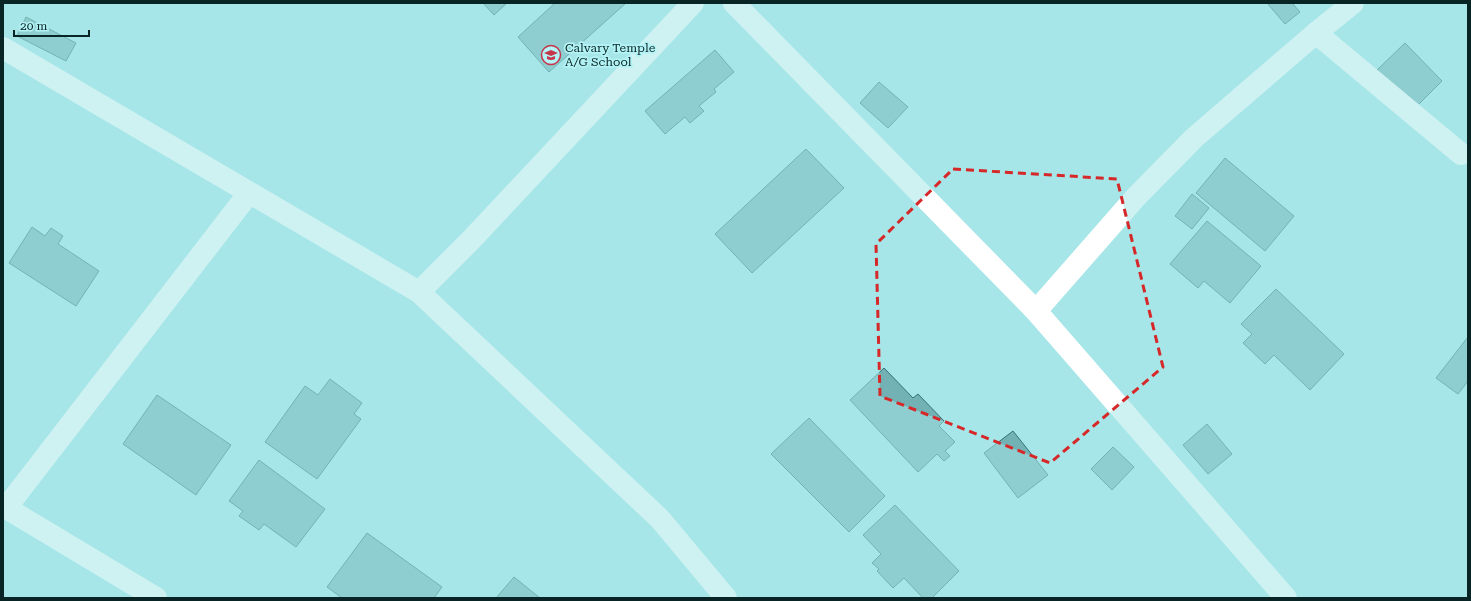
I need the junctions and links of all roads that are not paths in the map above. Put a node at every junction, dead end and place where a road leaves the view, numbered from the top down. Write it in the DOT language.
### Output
graph roads {
  1 [pos="693,3"];
  2 [pos="734,3"];
  3 [pos="1353,3"];
  4 [pos="1316,32"];
  5 [pos="3,48"];
  6 [pos="1460,154"];
  7 [pos="248,193"];
  8 [pos="419,292"];
  9 [pos="1036,311"];
  10 [pos="4,507"];
  11 [pos="156,598"];
  12 [pos="726,598"];
  13 [pos="1286,598"];
  1 -- 8 [label="street"];
  2 -- 9 [label="street"];
  3 -- 4 [label="street"];
  4 -- 6 [label="street"];
  4 -- 9 [label="street"];
  5 -- 7 [label="street"];
  7 -- 8 [label="street"];
  7 -- 10 [label="street"];
  8 -- 12 [label="street"];
  9 -- 13 [label="street"];
  10 -- 11 [label="street"];
}
